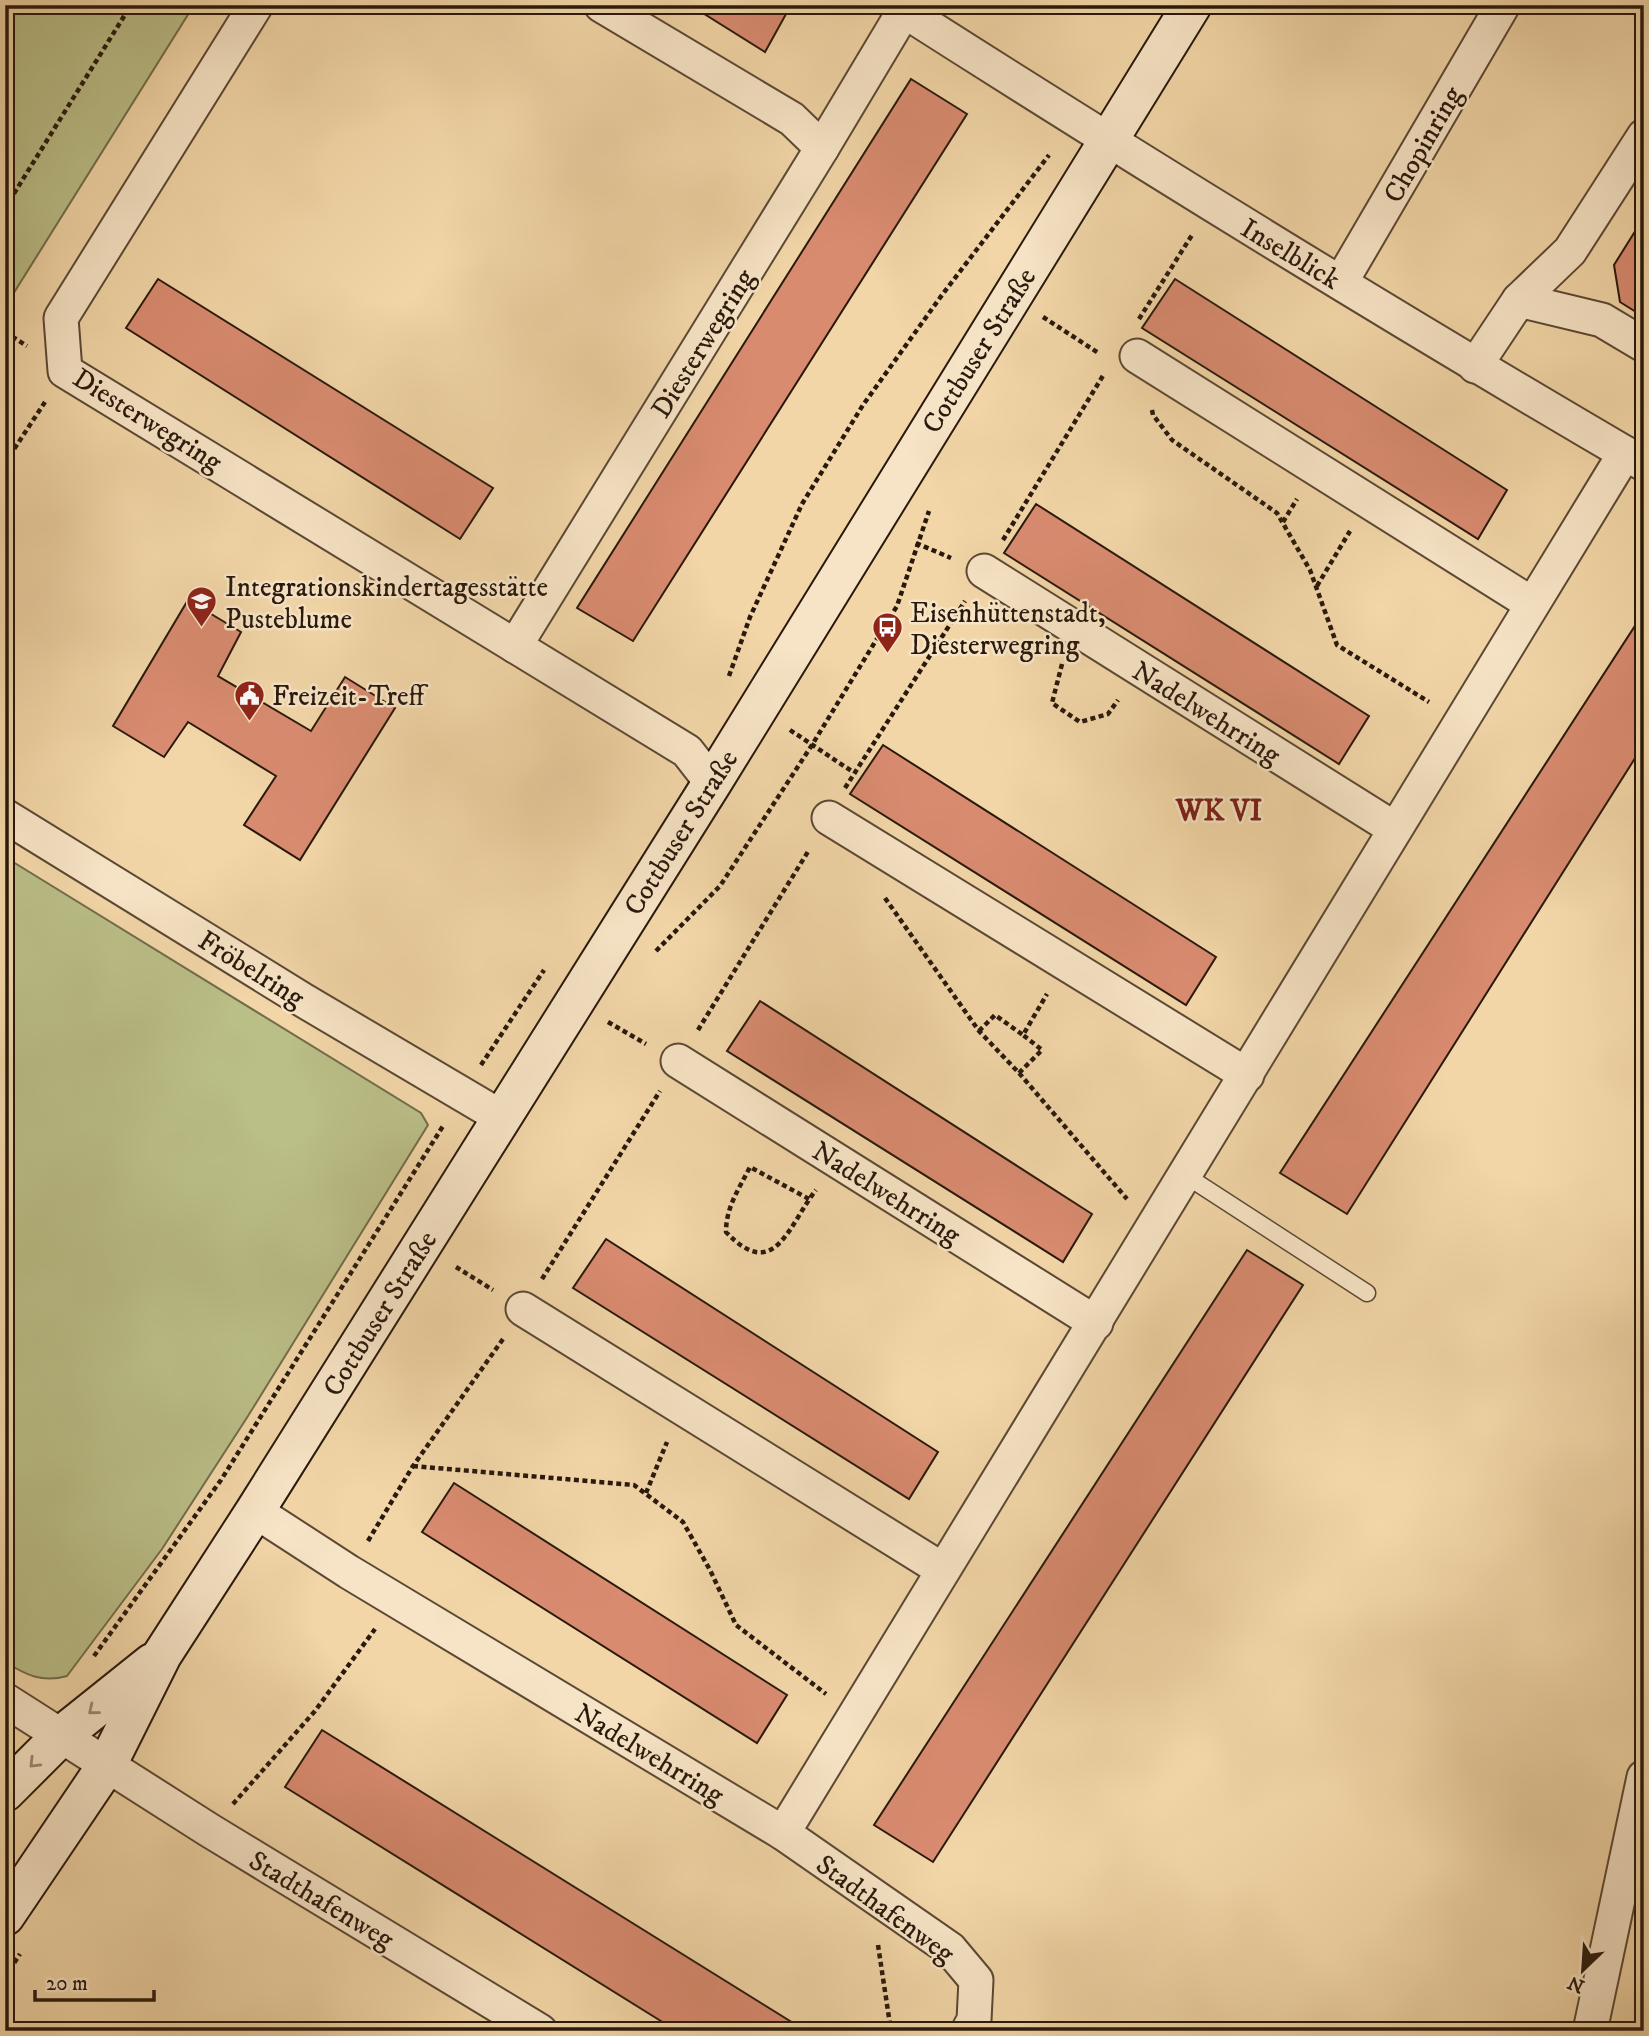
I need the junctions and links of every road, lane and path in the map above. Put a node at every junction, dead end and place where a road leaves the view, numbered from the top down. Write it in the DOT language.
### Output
graph roads {
  1 [pos="131,5"];
  2 [pos="256,5"];
  3 [pos="601,5"];
  4 [pos="1192,5"];
  5 [pos="1503,5"];
  6 [pos="900,8"];
  7 [pos="1092,130"];
  8 [pos="1644,136"];
  9 [pos="822,148"];
  10 [pos="1211,204"];
  11 [pos="5,208"];
  12 [pos="1341,282"];
  13 [pos="1519,300"];
  14 [pos="1037,313"];
  15 [pos="1644,345"];
  16 [pos="1127,348"];
  17 [pos="1475,366"];
  18 [pos="65,370"];
  19 [pos="1634,458"];
  20 [pos="5,463"];
  21 [pos="1369,501"];
  22 [pos="984,571"];
  23 [pos="1316,587"];
  24 [pos="1532,604"];
  25 [pos="1071,628"];
  26 [pos="515,646"];
  27 [pos="1139,670"];
  28 [pos="725,688"];
  29 [pos="1460,721"];
  30 [pos="712,783"];
  31 [pos="5,817"];
  32 [pos="828,818"];
  33 [pos="1395,829"];
  34 [pos="884,897"];
  35 [pos="551,960"];
  36 [pos="1065,964"];
  37 [pos="604,1020"];
  38 [pos="979,1031"];
  39 [pos="1023,1035"];
  40 [pos="678,1061"];
  41 [pos="1018,1073"];
  42 [pos="1247,1075"];
  43 [pos="463,1093"];
  44 [pos="501,1117"];
  45 [pos="839,1162"];
  46 [pos="1185,1175"];
  47 [pos="809,1199"];
  48 [pos="1153,1229"];
  49 [pos="455,1266"];
  50 [pos="1367,1293"];
  51 [pos="523,1310"];
  52 [pos="1096,1323"];
  53 [pos="681,1409"];
  54 [pos="413,1466"];
  55 [pos="646,1493"];
  56 [pos="255,1511"];
  57 [pos="943,1570"];
  58 [pos="349,1572"];
  59 [pos="396,1600"];
  60 [pos="162,1655"];
  61 [pos="90,1661"];
  62 [pos="5,1700"];
  63 [pos="855,1715"];
  64 [pos="62,1735"];
  65 [pos="107,1765"];
  66 [pos="1644,1777"];
  67 [pos="5,1792"];
  68 [pos="71,1816"];
  69 [pos="209,1830"];
  70 [pos="783,1833"];
  71 [pos="5,1873"];
  72 [pos="870,1893"];
  73 [pos="5,1916"];
  74 [pos="540,2031"];
  75 [pos="891,2031"];
  76 [pos="968,2031"];
  77 [pos="1590,2031"];
  1 -- 11 [label="path"];
  2 -- 18 [label="street, Diesterwegring"];
  3 -- 9 [label="street"];
  4 -- 7 [label="street, Cottbuser Straße"];
  5 -- 12 [label="street, Chopinring"];
  6 -- 7 [label="street, Diesterwegring"];
  6 -- 9 [label="street, Diesterwegring"];
  7 -- 10 [label="street, Inselblick"];
  7 -- 28 [label="path"];
  7 -- 30 [label="street, Cottbuser Straße"];
  8 -- 13 [label="street"];
  9 -- 26 [label="street, Diesterwegring"];
  10 -- 12 [label="street, Inselblick"];
  10 -- 16 [label="path"];
  12 -- 17 [label="street, Inselblick"];
  13 -- 15 [label="street"];
  13 -- 17 [label="street"];
  14 -- 16 [label="path"];
  16 -- 21 [label="street"];
  16 -- 22 [label="path"];
  16 -- 23 [label="path"];
  17 -- 19 [label="street, Inselblick"];
  18 -- 20 [label="path"];
  18 -- 26 [label="street, Diesterwegring"];
  19 -- 24 [label="street"];
  21 -- 23 [label="path"];
  21 -- 24 [label="street"];
  22 -- 25 [label="street, Nadelwehrring"];
  22 -- 32 [label="path"];
  23 -- 29 [label="path"];
  24 -- 29 [label="street"];
  25 -- 27 [label="street, Nadelwehrring"];
  25 -- 27 [label="path"];
  26 -- 30 [label="street, Diesterwegring"];
  27 -- 33 [label="street, Nadelwehrring"];
  29 -- 33 [label="street"];
  30 -- 44 [label="street, Cottbuser Straße"];
  31 -- 43 [label="street, Fröbelring"];
  32 -- 36 [label="street"];
  32 -- 40 [label="path"];
  33 -- 42 [label="street"];
  34 -- 38 [label="path"];
  35 -- 43 [label="path"];
  36 -- 39 [label="path"];
  36 -- 42 [label="street"];
  37 -- 40 [label="path"];
  38 -- 39 [label="path"];
  38 -- 41 [label="path"];
  39 -- 41 [label="path"];
  40 -- 45 [label="street, Nadelwehrring"];
  40 -- 51 [label="path"];
  41 -- 48 [label="path"];
  42 -- 46 [label="street"];
  43 -- 44 [label="street, Fröbelring"];
  43 -- 61 [label="path"];
  44 -- 56 [label="street, Cottbuser Straße"];
  45 -- 47 [label="path"];
  45 -- 52 [label="street, Nadelwehrring"];
  46 -- 48 [label="street"];
  46 -- 50 [label="lane"];
  47 -- 47 [label="path"];
  48 -- 52 [label="street"];
  49 -- 51 [label="path"];
  51 -- 53 [label="street"];
  51 -- 54 [label="path"];
  52 -- 57 [label="street"];
  53 -- 55 [label="path"];
  53 -- 57 [label="street"];
  54 -- 55 [label="path"];
  54 -- 58 [label="path"];
  55 -- 63 [label="path"];
  56 -- 58 [label="street, Nadelwehrring"];
  56 -- 60 [label="street, Cottbuser Straße"];
  57 -- 63 [label="street"];
  58 -- 59 [label="street, Nadelwehrring"];
  59 -- 69 [label="path"];
  59 -- 70 [label="street, Nadelwehrring"];
  60 -- 64 [label="street, Cottbuser Straße, one-way"];
  60 -- 65 [label="street, Cottbuser Straße"];
  62 -- 64 [label="street"];
  63 -- 70 [label="street"];
  64 -- 65 [label="street"];
  64 -- 67 [label="street, Cottbuser Straße, one-way"];
  65 -- 68 [label="street, Cottbuser Straße"];
  65 -- 69 [label="street, Stadthafenweg"];
  66 -- 77 [label="street"];
  68 -- 71 [label="street, Cottbuser Straße"];
  68 -- 73 [label="street, Cottbuser Straße"];
  69 -- 74 [label="street, Stadthafenweg"];
  70 -- 72 [label="street, Stadthafenweg"];
  72 -- 75 [label="path"];
  72 -- 76 [label="street, Stadthafenweg"];
}
